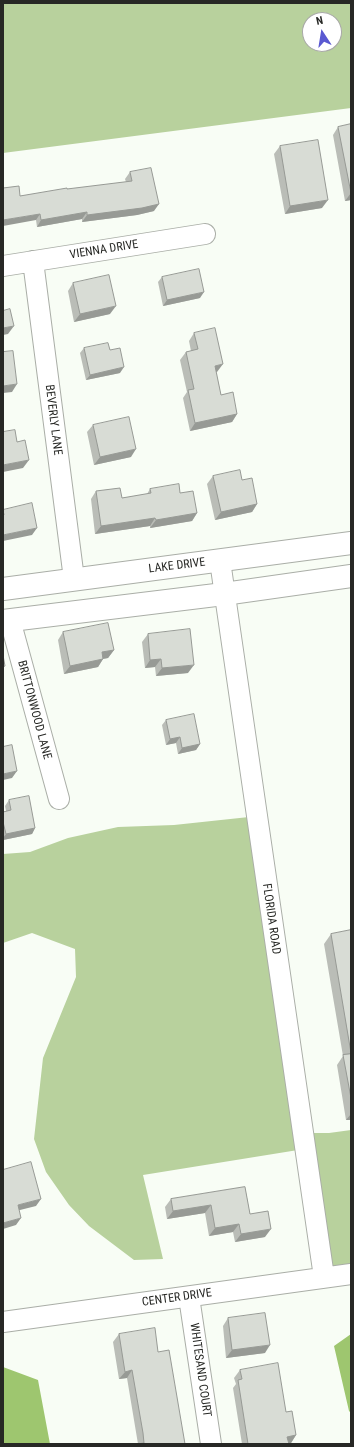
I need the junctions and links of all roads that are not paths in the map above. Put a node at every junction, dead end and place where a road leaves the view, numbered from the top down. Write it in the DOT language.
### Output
graph roads {
  1 [pos="205,234"];
  2 [pos="33,262"];
  3 [pos="3,266"];
  4 [pos="351,543"];
  5 [pos="220,561"];
  6 [pos="351,576"];
  7 [pos="74,579"];
  8 [pos="3,589"];
  9 [pos="224,594"];
  10 [pos="6,621"];
  11 [pos="59,799"];
  12 [pos="351,1274"];
  13 [pos="324,1277"];
  14 [pos="189,1297"];
  15 [pos="3,1322"];
  16 [pos="211,1444"];
  1 -- 2 [label="street, VIENNA DRIVE"];
  2 -- 3 [label="street, VIENNA DRIVE"];
  2 -- 7 [label="street, BEVERLY LANE"];
  4 -- 5 [label="main road, LAKE DRIVE"];
  5 -- 7 [label="main road, LAKE DRIVE"];
  5 -- 9 [label="street, FLORIDA ROAD"];
  6 -- 9 [label="main road"];
  7 -- 8 [label="main road, LAKE DRIVE"];
  9 -- 10 [label="main road"];
  9 -- 13 [label="street, FLORIDA ROAD"];
  10 -- 11 [label="street, BRITTONWOOD LANE"];
  12 -- 13 [label="street, CENTER DRIVE"];
  13 -- 14 [label="street, CENTER DRIVE"];
  14 -- 15 [label="street, CENTER DRIVE"];
  14 -- 16 [label="street, WHITESAND COURT"];
}
